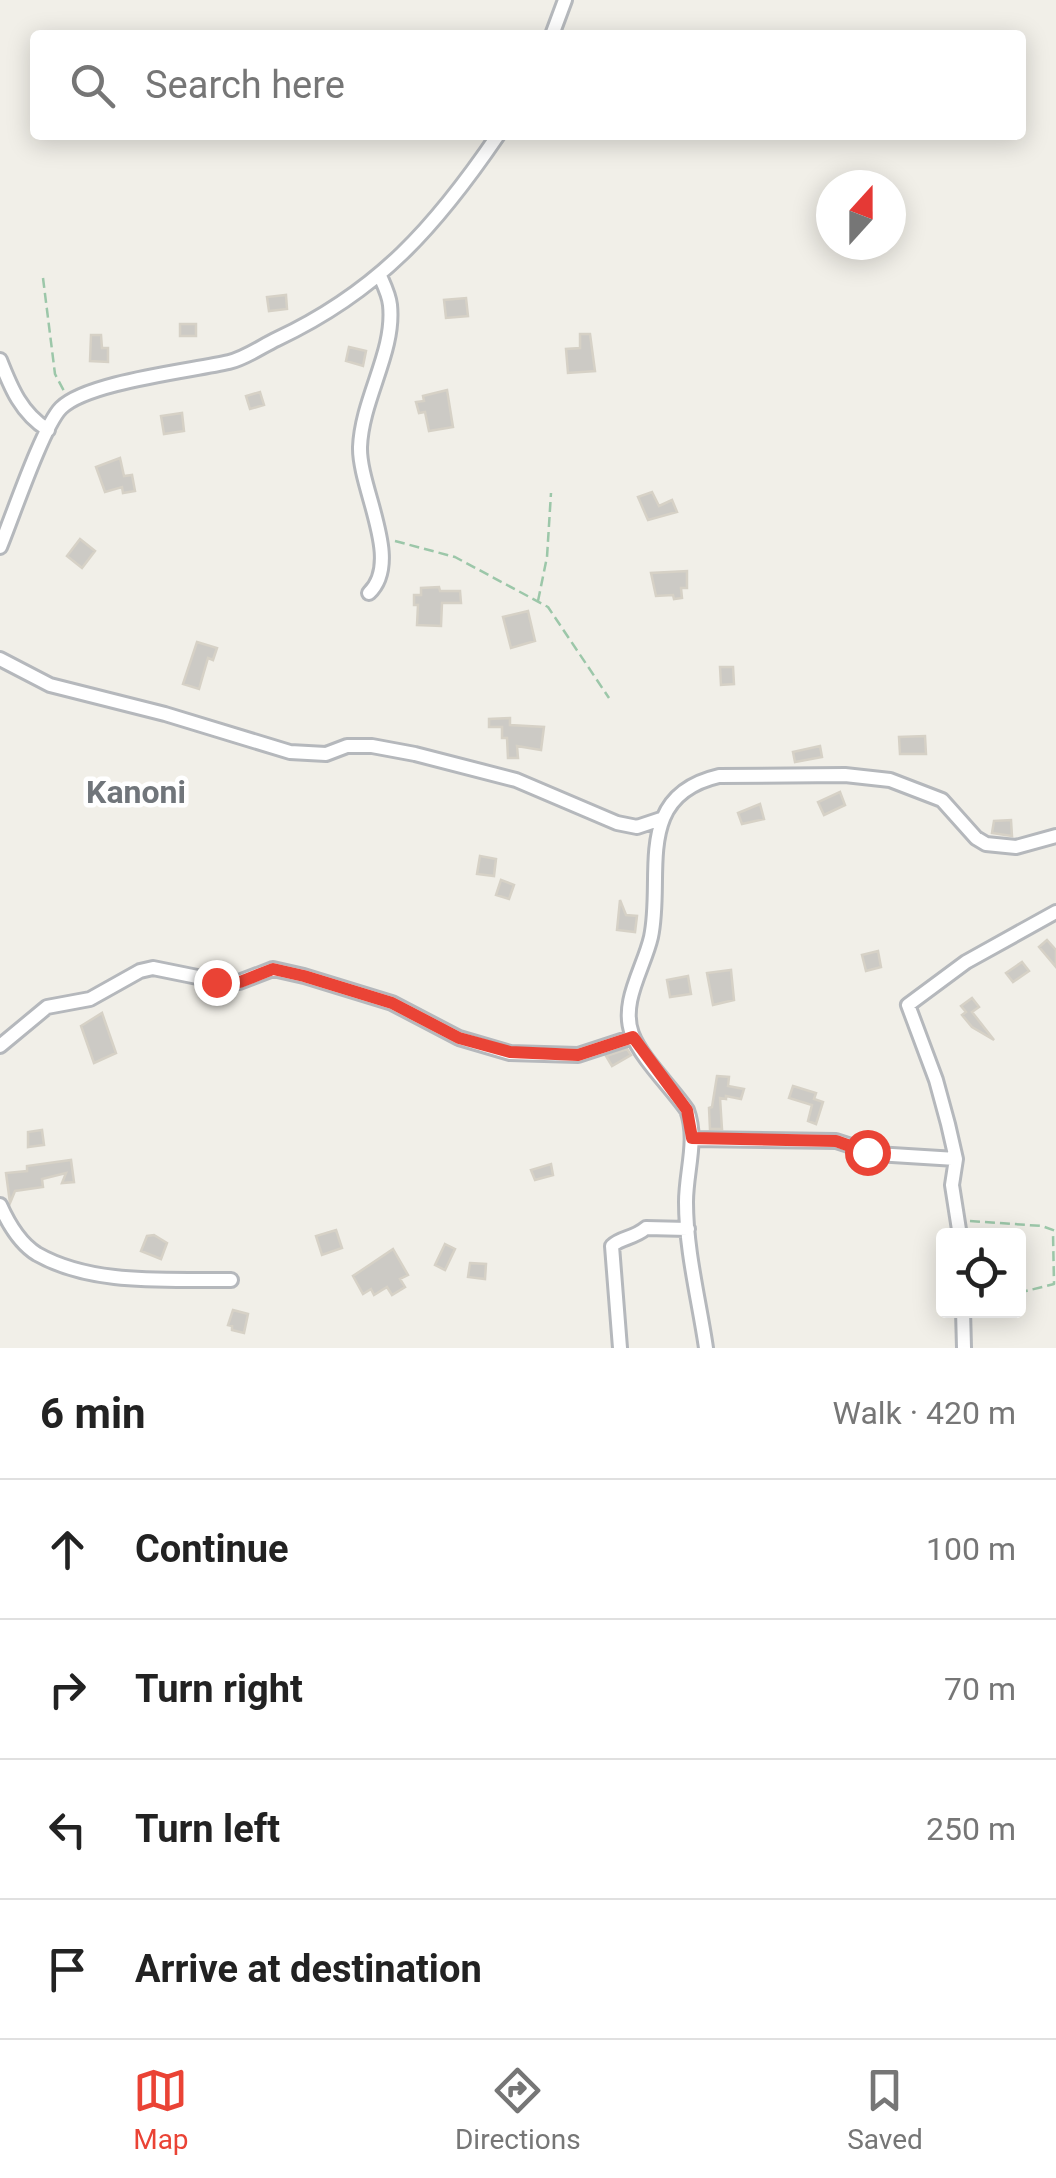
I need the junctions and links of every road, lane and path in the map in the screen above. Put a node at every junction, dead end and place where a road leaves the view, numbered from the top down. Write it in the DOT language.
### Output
graph roads {
  1 [pos="565,0"];
  2 [pos="554,30"];
  3 [pos="494,140"];
  4 [pos="380,276"];
  5 [pos="42,278"];
  6 [pos="0,360"];
  7 [pos="70,401"];
  8 [pos="48,430"];
  9 [pos="551,493"];
  10 [pos="379,539"];
  11 [pos="0,547"];
  12 [pos="369,593"];
  13 [pos="537,602"];
  14 [pos="0,658"];
  15 [pos="608,698"];
  16 [pos="661,820"];
  17 [pos="1056,836"];
  18 [pos="1056,912"];
  19 [pos="633,1037"];
  20 [pos="0,1046"];
  21 [pos="692,1138"];
  22 [pos="956,1159"];
  23 [pos="0,1204"];
  24 [pos="958,1219"];
  25 [pos="959,1228"];
  26 [pos="688,1229"];
  27 [pos="1054,1232"];
  28 [pos="231,1280"];
  29 [pos="1026,1292"];
  30 [pos="963,1318"];
  31 [pos="620,1348"];
  32 [pos="706,1348"];
  33 [pos="964,1348"];
  1 -- 2 [label="street"];
  3 -- 4 [label="street"];
  4 -- 7 [label="street"];
  4 -- 10 [label="street"];
  5 -- 7 [label="path"];
  6 -- 8 [label="street"];
  7 -- 8 [label="street"];
  8 -- 11 [label="street"];
  9 -- 13 [label="path"];
  10 -- 12 [label="street"];
  10 -- 13 [label="path"];
  13 -- 15 [label="path"];
  14 -- 16 [label="street"];
  16 -- 17 [label="street"];
  16 -- 19 [label="street"];
  18 -- 22 [label="street"];
  19 -- 20 [label="street"];
  19 -- 21 [label="street"];
  21 -- 22 [label="street"];
  21 -- 26 [label="street"];
  22 -- 24 [label="street"];
  23 -- 28 [label="street"];
  24 -- 25 [label="street"];
  24 -- 27 [label="path"];
  26 -- 31 [label="street"];
  26 -- 32 [label="street"];
  27 -- 29 [label="path"];
  30 -- 33 [label="street"];
}
